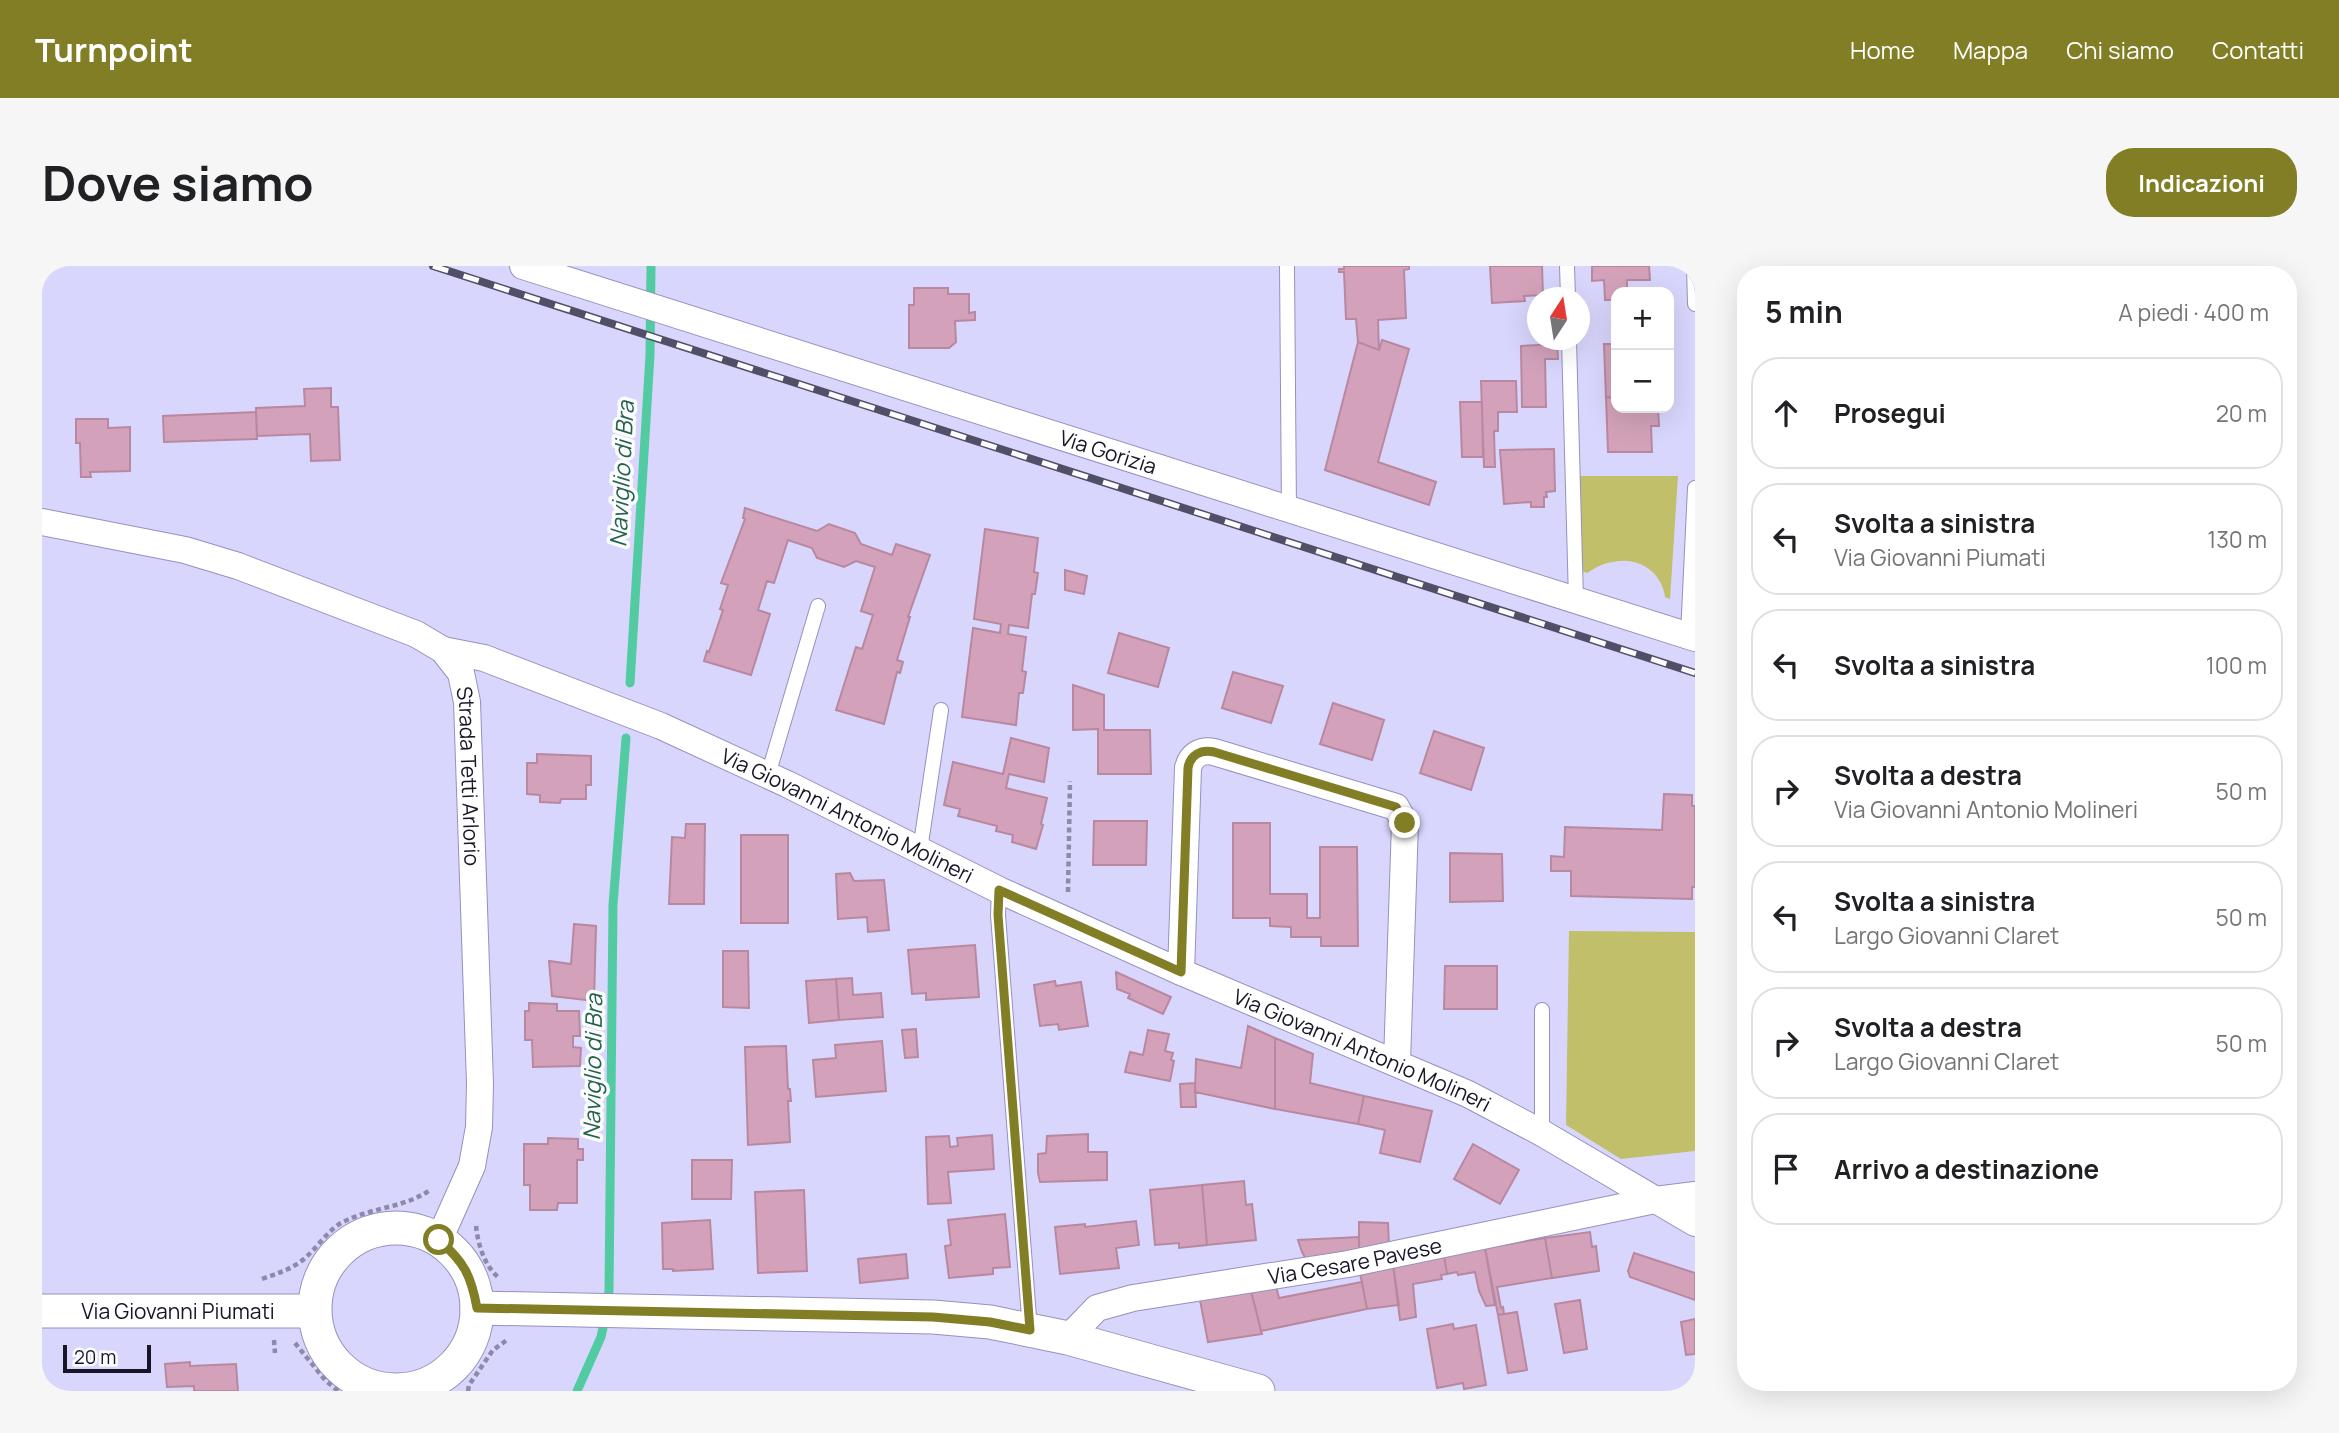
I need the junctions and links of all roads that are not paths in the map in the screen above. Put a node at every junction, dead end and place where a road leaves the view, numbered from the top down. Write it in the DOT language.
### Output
graph roads {
  1 [pos="523,266"];
  2 [pos="1287,266"];
  3 [pos="1567,266"];
  4 [pos="1694,266"];
  5 [pos="1568,287"];
  6 [pos="1695,304"];
  7 [pos="1569,350"];
  8 [pos="1695,488"];
  9 [pos="1289,510"];
  10 [pos="42,522"];
  11 [pos="1576,600"];
  12 [pos="818,606"];
  13 [pos="1691,637"];
  14 [pos="443,650"];
  15 [pos="941,710"];
  16 [pos="768,775"];
  17 [pos="920,850"];
  18 [pos="999,890"];
  19 [pos="1181,972"];
  20 [pos="1542,1010"];
  21 [pos="1397,1062"];
  22 [pos="1542,1133"];
  23 [pos="1695,1195"];
  24 [pos="1655,1200"];
  25 [pos="1695,1223"];
  26 [pos="439,1240"];
  27 [pos="477,1308"];
  28 [pos="42,1311"];
  29 [pos="314,1311"];
  30 [pos="1030,1330"];
  31 [pos="1068,1338"];
  32 [pos="424,1388"];
  33 [pos="1258,1391"];
  1 -- 9 [label="street, Via Gorizia"];
  2 -- 9 [label="lane"];
  3 -- 5 [label="lane"];
  4 -- 6 [label="lane"];
  7 -- 11 [label="lane"];
  8 -- 13 [label="lane"];
  9 -- 11 [label="street, Via Gorizia"];
  10 -- 14 [label="street, Strada Tetti Arlorio"];
  11 -- 13 [label="street, Via Gorizia"];
  12 -- 16 [label="lane"];
  14 -- 16 [label="street, Via Giovanni Antonio Molineri"];
  14 -- 26 [label="street, Strada Tetti Arlorio"];
  15 -- 17 [label="lane"];
  16 -- 17 [label="street, Via Giovanni Antonio Molineri"];
  17 -- 18 [label="street, Via Giovanni Antonio Molineri"];
  18 -- 19 [label="street, Via Giovanni Antonio Molineri"];
  18 -- 30 [label="lane"];
  19 -- 21 [label="street, Via Giovanni Antonio Molineri"];
  19 -- 21 [label="street"];
  20 -- 22 [label="lane"];
  21 -- 22 [label="street, Via Giovanni Antonio Molineri"];
  22 -- 24 [label="street, Via Giovanni Antonio Molineri"];
  23 -- 24 [label="street, Via Cesare Pavese"];
  24 -- 25 [label="street, Via Giovanni Antonio Molineri"];
  24 -- 31 [label="street, Via Cesare Pavese"];
  26 -- 27 [label="street"];
  26 -- 29 [label="street"];
  27 -- 30 [label="street"];
  27 -- 32 [label="street"];
  28 -- 29 [label="street, Via Giovanni Piumati"];
  29 -- 32 [label="street"];
  30 -- 31 [label="street"];
  31 -- 33 [label="street"];
}
